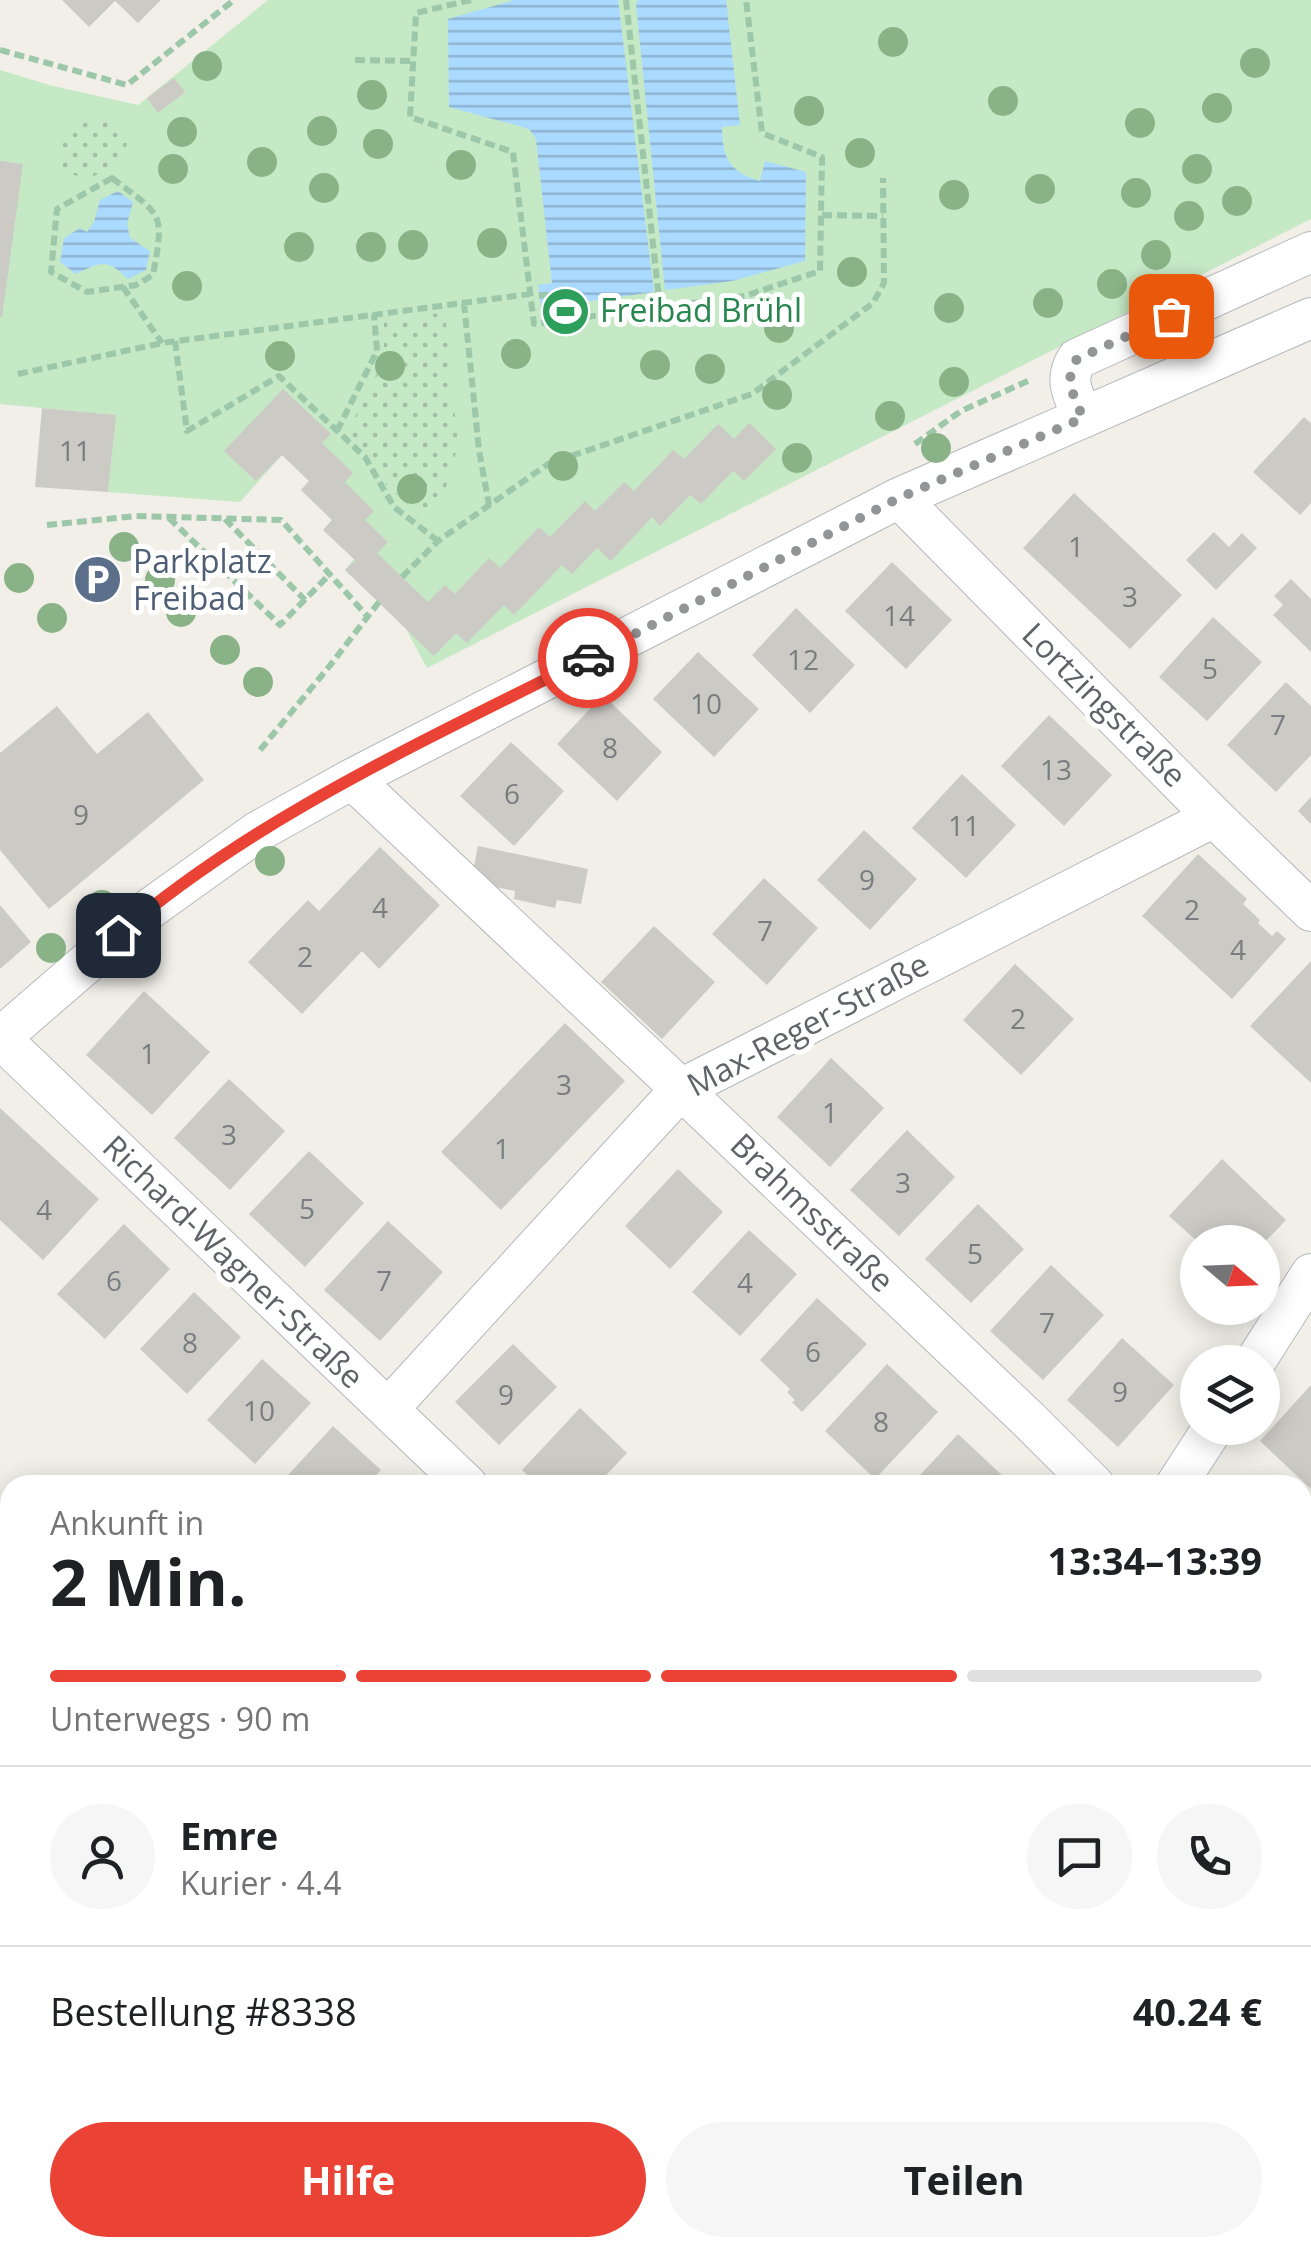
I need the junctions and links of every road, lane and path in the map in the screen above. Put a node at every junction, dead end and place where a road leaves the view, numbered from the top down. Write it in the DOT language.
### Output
graph roads {
  1 [pos="234,0"];
  2 [pos="470,0"];
  3 [pos="626,0"];
  4 [pos="746,0"];
  5 [pos="0,50"];
  6 [pos="355,60"];
  7 [pos="413,62"];
  8 [pos="883,178"];
  9 [pos="822,215"];
  10 [pos="883,216"];
  11 [pos="1311,252"];
  12 [pos="122,287"];
  13 [pos="530,294"];
  14 [pos="554,294"];
  15 [pos="540,296"];
  16 [pos="464,303"];
  17 [pos="660,308"];
  18 [pos="374,314"];
  19 [pos="1311,318"];
  20 [pos="176,341"];
  21 [pos="162,343"];
  22 [pos="18,374"];
  23 [pos="1083,418"];
  24 [pos="337,431"];
  25 [pos="899,498"];
  26 [pos="489,506"];
  27 [pos="168,517"];
  28 [pos="224,518"];
  29 [pos="47,524"];
  30 [pos="438,541"];
  31 [pos="330,574"];
  32 [pos="402,577"];
  33 [pos="305,600"];
  34 [pos="378,602"];
  35 [pos="368,616"];
  36 [pos="260,750"];
  37 [pos="352,780"];
  38 [pos="1214,817"];
  39 [pos="1311,911"];
  40 [pos="0,1038"];
  41 [pos="681,1089"];
  42 [pos="1311,1274"];
  43 [pos="1266,1345"];
  44 [pos="388,1410"];
  45 [pos="1202,1445"];
  46 [pos="456,1475"];
  47 [pos="1084,1475"];
  48 [pos="1182,1475"];
  1 -- 5 [label="path"];
  2 -- 7 [label="path"];
  3 -- 17 [label="path"];
  4 -- 9 [label="path"];
  6 -- 7 [label="path"];
  7 -- 13 [label="path"];
  8 -- 10 [label="path"];
  9 -- 10 [label="path"];
  9 -- 17 [label="path"];
  10 -- 26 [label="path"];
  11 -- 23 [label="street"];
  12 -- 12 [label="path"];
  12 -- 21 [label="path"];
  13 -- 16 [label="path"];
  13 -- 17 [label="path"];
  14 -- 15 [label="path"];
  16 -- 18 [label="path"];
  16 -- 26 [label="path"];
  18 -- 20 [label="path"];
  18 -- 24 [label="path"];
  19 -- 23 [label="street"];
  20 -- 21 [label="path"];
  20 -- 24 [label="path"];
  21 -- 22 [label="path"];
  23 -- 25 [label="street"];
  24 -- 30 [label="path"];
  25 -- 37 [label="street"];
  25 -- 38 [label="street, Lortzingstraße"];
  26 -- 30 [label="path"];
  27 -- 28 [label="path"];
  27 -- 29 [label="path"];
  27 -- 33 [label="path"];
  28 -- 31 [label="path"];
  28 -- 33 [label="path"];
  30 -- 32 [label="path"];
  31 -- 33 [label="path"];
  31 -- 35 [label="path"];
  34 -- 35 [label="path"];
  35 -- 36 [label="path"];
  37 -- 40 [label="street"];
  37 -- 41 [label="street, Brahmsstraße"];
  38 -- 39 [label="street, Lortzingstraße"];
  38 -- 41 [label="street, Max-Reger-Straße"];
  40 -- 44 [label="street, Richard-Wagner-Straße"];
  41 -- 44 [label="street, Max-Reger-Straße"];
  41 -- 47 [label="street, Brahmsstraße"];
  42 -- 43 [label="street"];
  44 -- 46 [label="street, Richard-Wagner-Straße"];
  45 -- 48 [label="street"];
}
